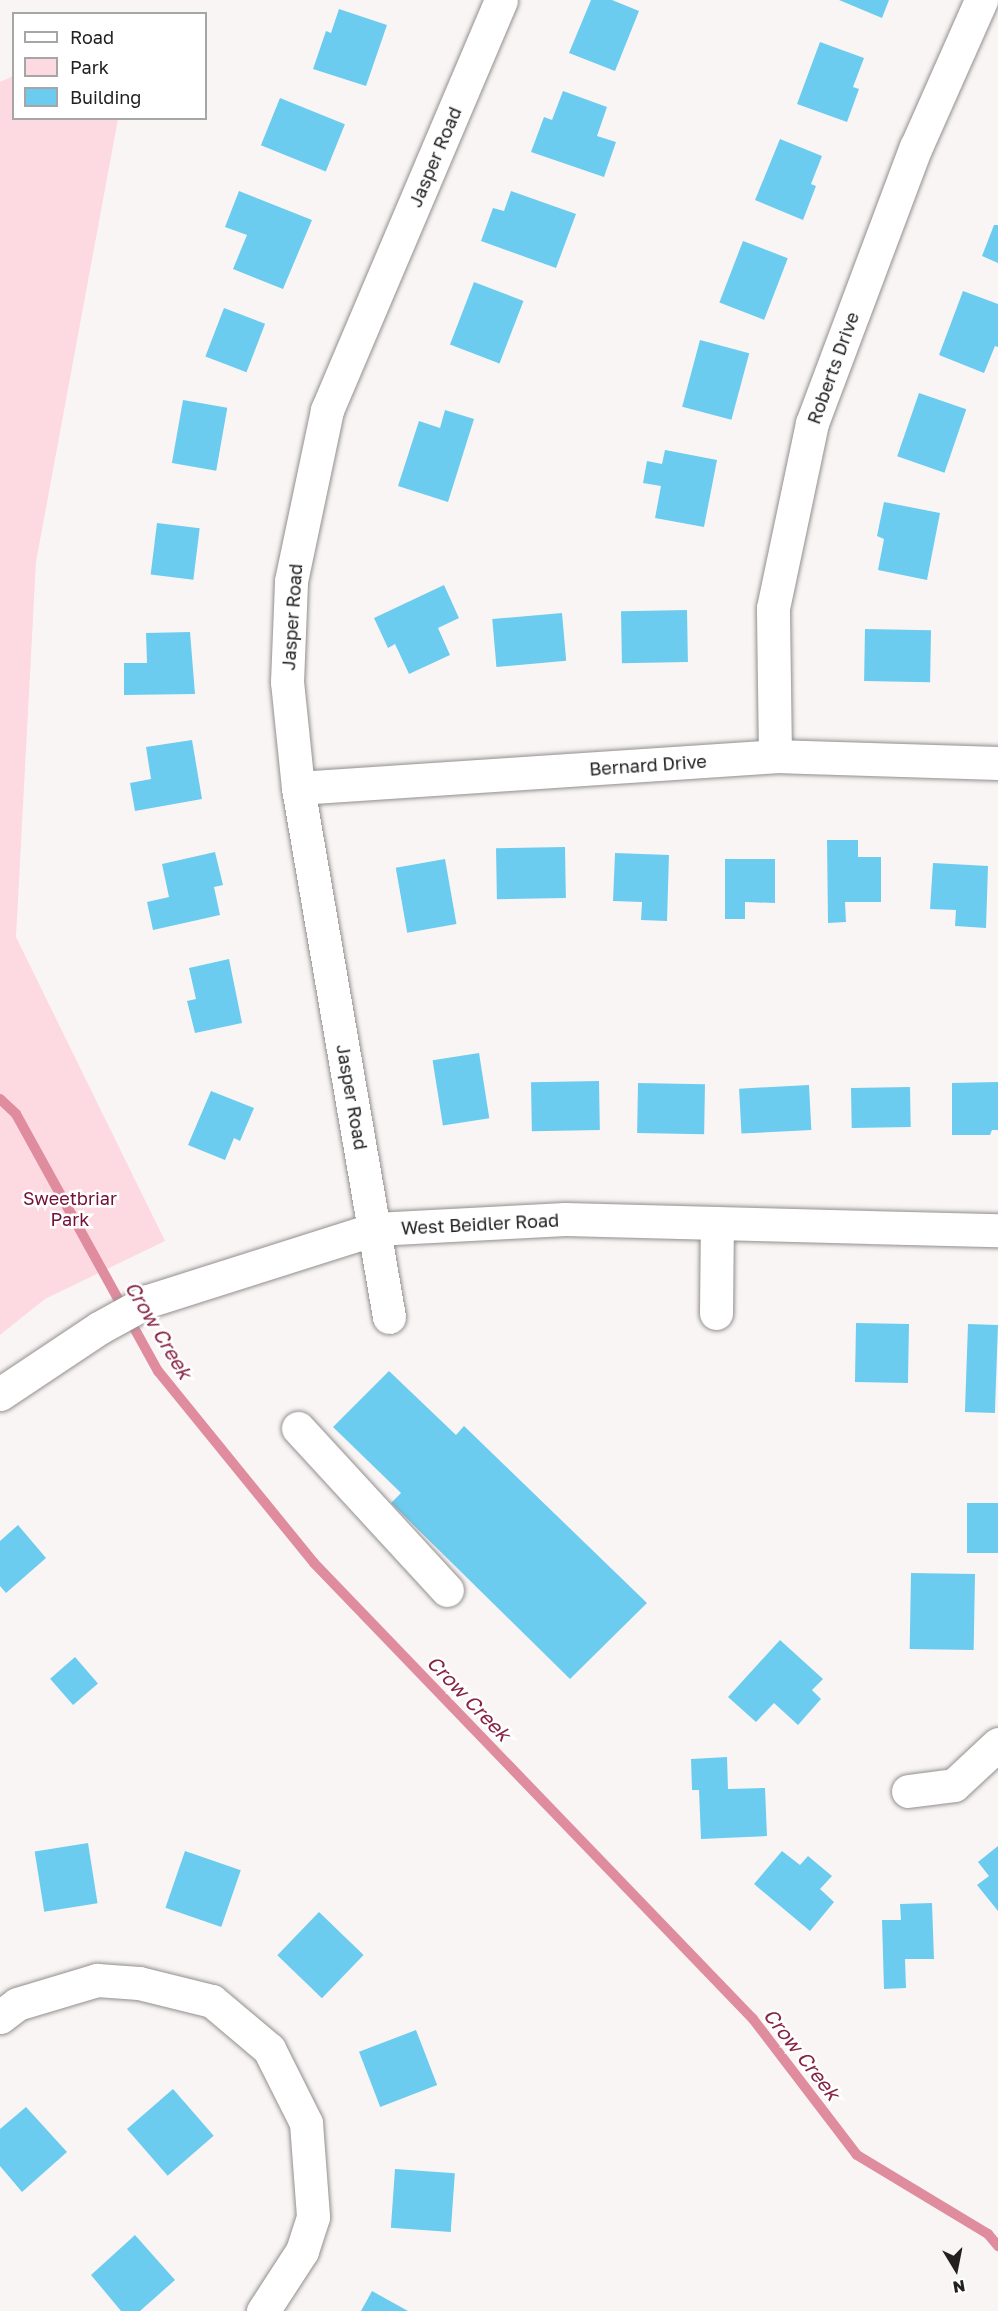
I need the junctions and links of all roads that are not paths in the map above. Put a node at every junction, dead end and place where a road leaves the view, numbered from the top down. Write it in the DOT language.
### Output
graph roads {
  1 [pos="501,0"];
  2 [pos="981,0"];
  3 [pos="776,756"];
  4 [pos="998,763"];
  5 [pos="298,788"];
  6 [pos="717,1223"];
  7 [pos="375,1229"];
  8 [pos="998,1230"];
  9 [pos="716,1313"];
  10 [pos="389,1317"];
  11 [pos="0,1394"];
  12 [pos="298,1428"];
  13 [pos="447,1590"];
  14 [pos="998,1744"];
  15 [pos="908,1791"];
  16 [pos="0,2017"];
  17 [pos="263,2311"];
  1 -- 5 [label="street, Jasper Road"];
  2 -- 3 [label="street, Roberts Drive"];
  3 -- 4 [label="street, Bernard Drive"];
  3 -- 5 [label="street, Bernard Drive"];
  5 -- 7 [label="street, Jasper Road"];
  6 -- 7 [label="street, West Beidler Road"];
  6 -- 8 [label="street, West Beidler Road"];
  6 -- 9 [label="street"];
  7 -- 10 [label="street, Jasper Road"];
  7 -- 11 [label="street, West Beidler Road"];
  12 -- 13 [label="street"];
  14 -- 15 [label="street"];
  16 -- 17 [label="street"];
}
